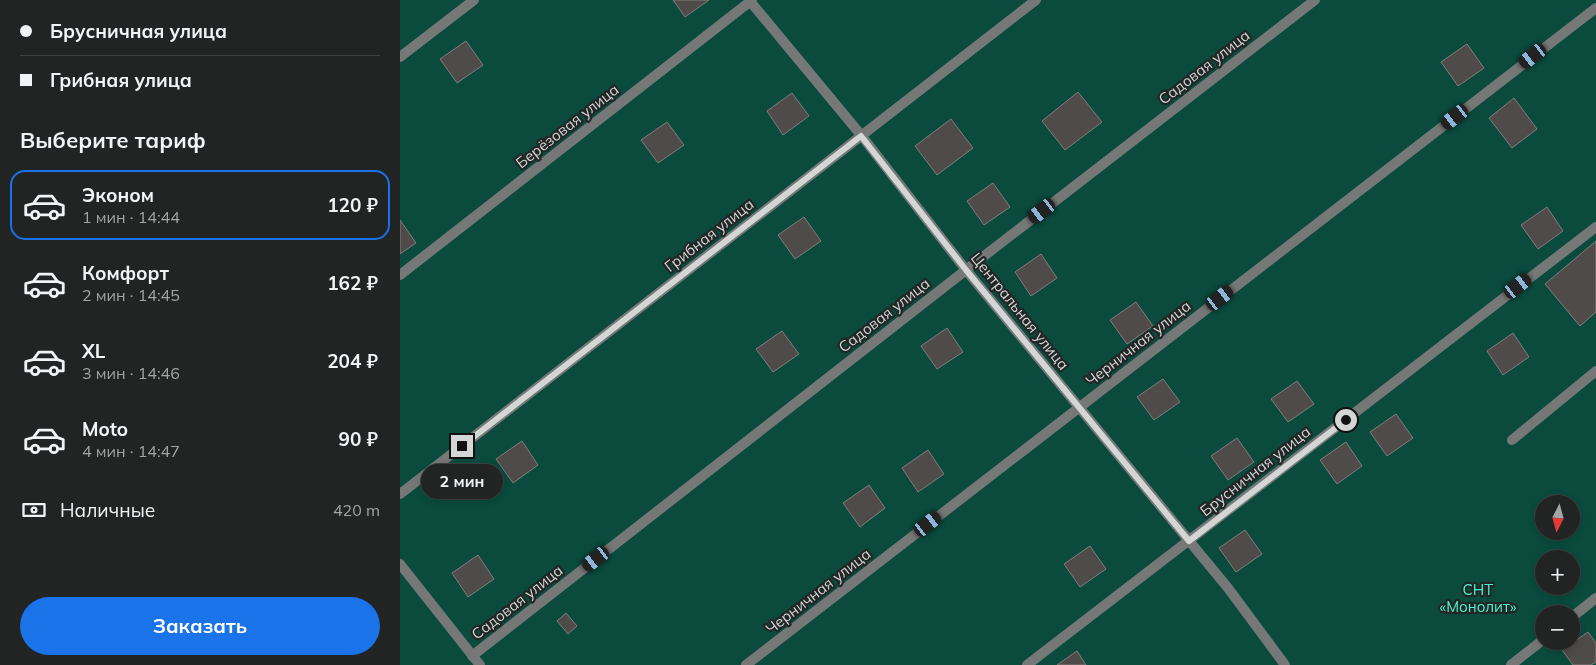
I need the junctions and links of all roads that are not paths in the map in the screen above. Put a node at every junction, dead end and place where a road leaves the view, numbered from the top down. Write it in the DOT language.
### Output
graph roads {
  1 [pos="474,0"];
  2 [pos="750,0"];
  3 [pos="1036,0"];
  4 [pos="1315,0"];
  5 [pos="1596,8"];
  6 [pos="400,57"];
  7 [pos="861,136"];
  8 [pos="1596,227"];
  9 [pos="966,270"];
  10 [pos="400,275"];
  11 [pos="1596,371"];
  12 [pos="1080,407"];
  13 [pos="1512,440"];
  14 [pos="400,494"];
  15 [pos="1189,541"];
  16 [pos="400,564"];
  17 [pos="1596,598"];
  18 [pos="1580,611"];
  19 [pos="1535,646"];
  20 [pos="472,656"];
  21 [pos="480,665"];
  22 [pos="746,665"];
  23 [pos="1027,665"];
  24 [pos="1285,665"];
  25 [pos="1511,665"];
  1 -- 6 [label="street"];
  2 -- 7 [label="street, Центральная улица"];
  2 -- 10 [label="street, Берёзовая улица"];
  3 -- 7 [label="street, Грибная улица"];
  4 -- 9 [label="street, Садовая улица"];
  5 -- 12 [label="street, Черничная улица"];
  7 -- 9 [label="street, Центральная улица"];
  7 -- 14 [label="street, Грибная улица"];
  8 -- 15 [label="street, Брусничная улица"];
  9 -- 12 [label="street, Центральная улица"];
  9 -- 20 [label="street, Садовая улица"];
  11 -- 13 [label="street"];
  12 -- 15 [label="street, Центральная улица"];
  12 -- 22 [label="street, Черничная улица"];
  15 -- 23 [label="street, Брусничная улица"];
  15 -- 24 [label="street, Центральная улица"];
  16 -- 20 [label="street"];
  17 -- 18 [label="street"];
  19 -- 25 [label="street"];
  20 -- 21 [label="street"];
}
